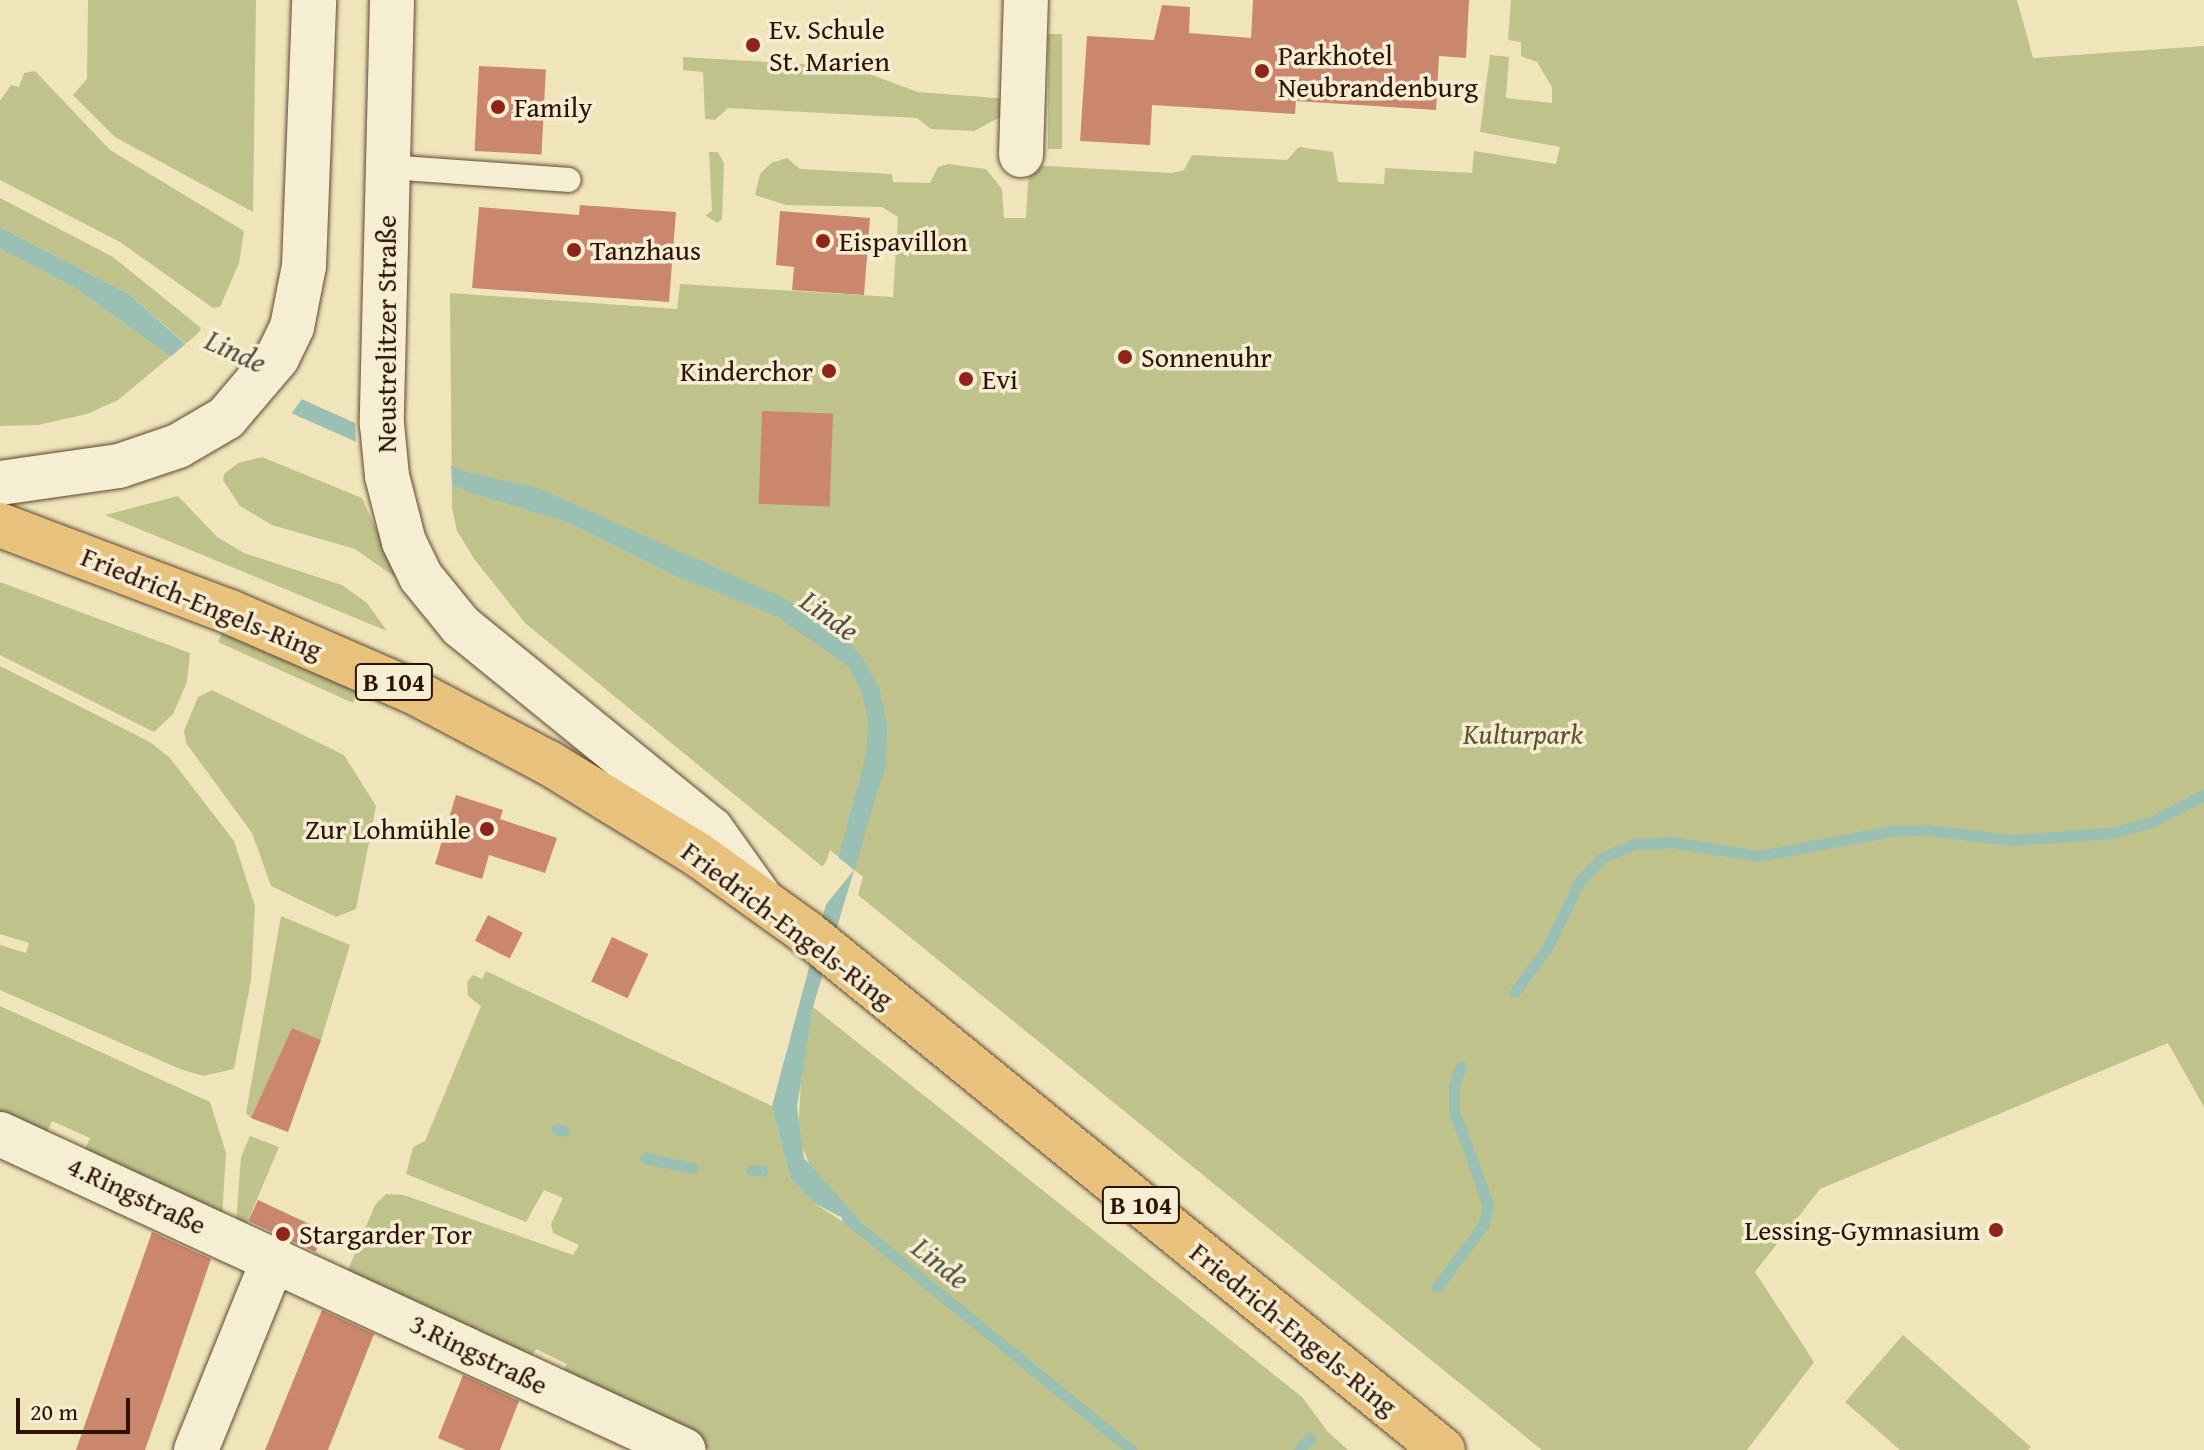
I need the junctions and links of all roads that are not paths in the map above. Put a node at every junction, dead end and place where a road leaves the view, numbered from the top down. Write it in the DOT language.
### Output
graph roads {
  1 [pos="314,0"];
  2 [pos="392,0"];
  3 [pos="1026,0"];
  4 [pos="1021,155"];
  5 [pos="388,167"];
  6 [pos="569,180"];
  7 [pos="0,483"];
  8 [pos="0,525"];
  9 [pos="760,896"];
  10 [pos="0,1134"];
  11 [pos="274,1258"];
  12 [pos="196,1450"];
  13 [pos="684,1450"];
  14 [pos="1443,1450"];
  1 -- 7 [label="main road"];
  2 -- 5 [label="main road, Neustrelitzer Straße"];
  3 -- 4 [label="main road"];
  5 -- 6 [label="lane"];
  5 -- 9 [label="main road, Neustrelitzer Straße"];
  8 -- 9 [label="main road, Friedrich-Engels-Ring / B 104"];
  9 -- 14 [label="main road, Friedrich-Engels-Ring / B 104"];
  10 -- 11 [label="main road, 4.Ringstraße"];
  11 -- 12 [label="main road"];
  11 -- 13 [label="main road, 3.Ringstraße"];
}
